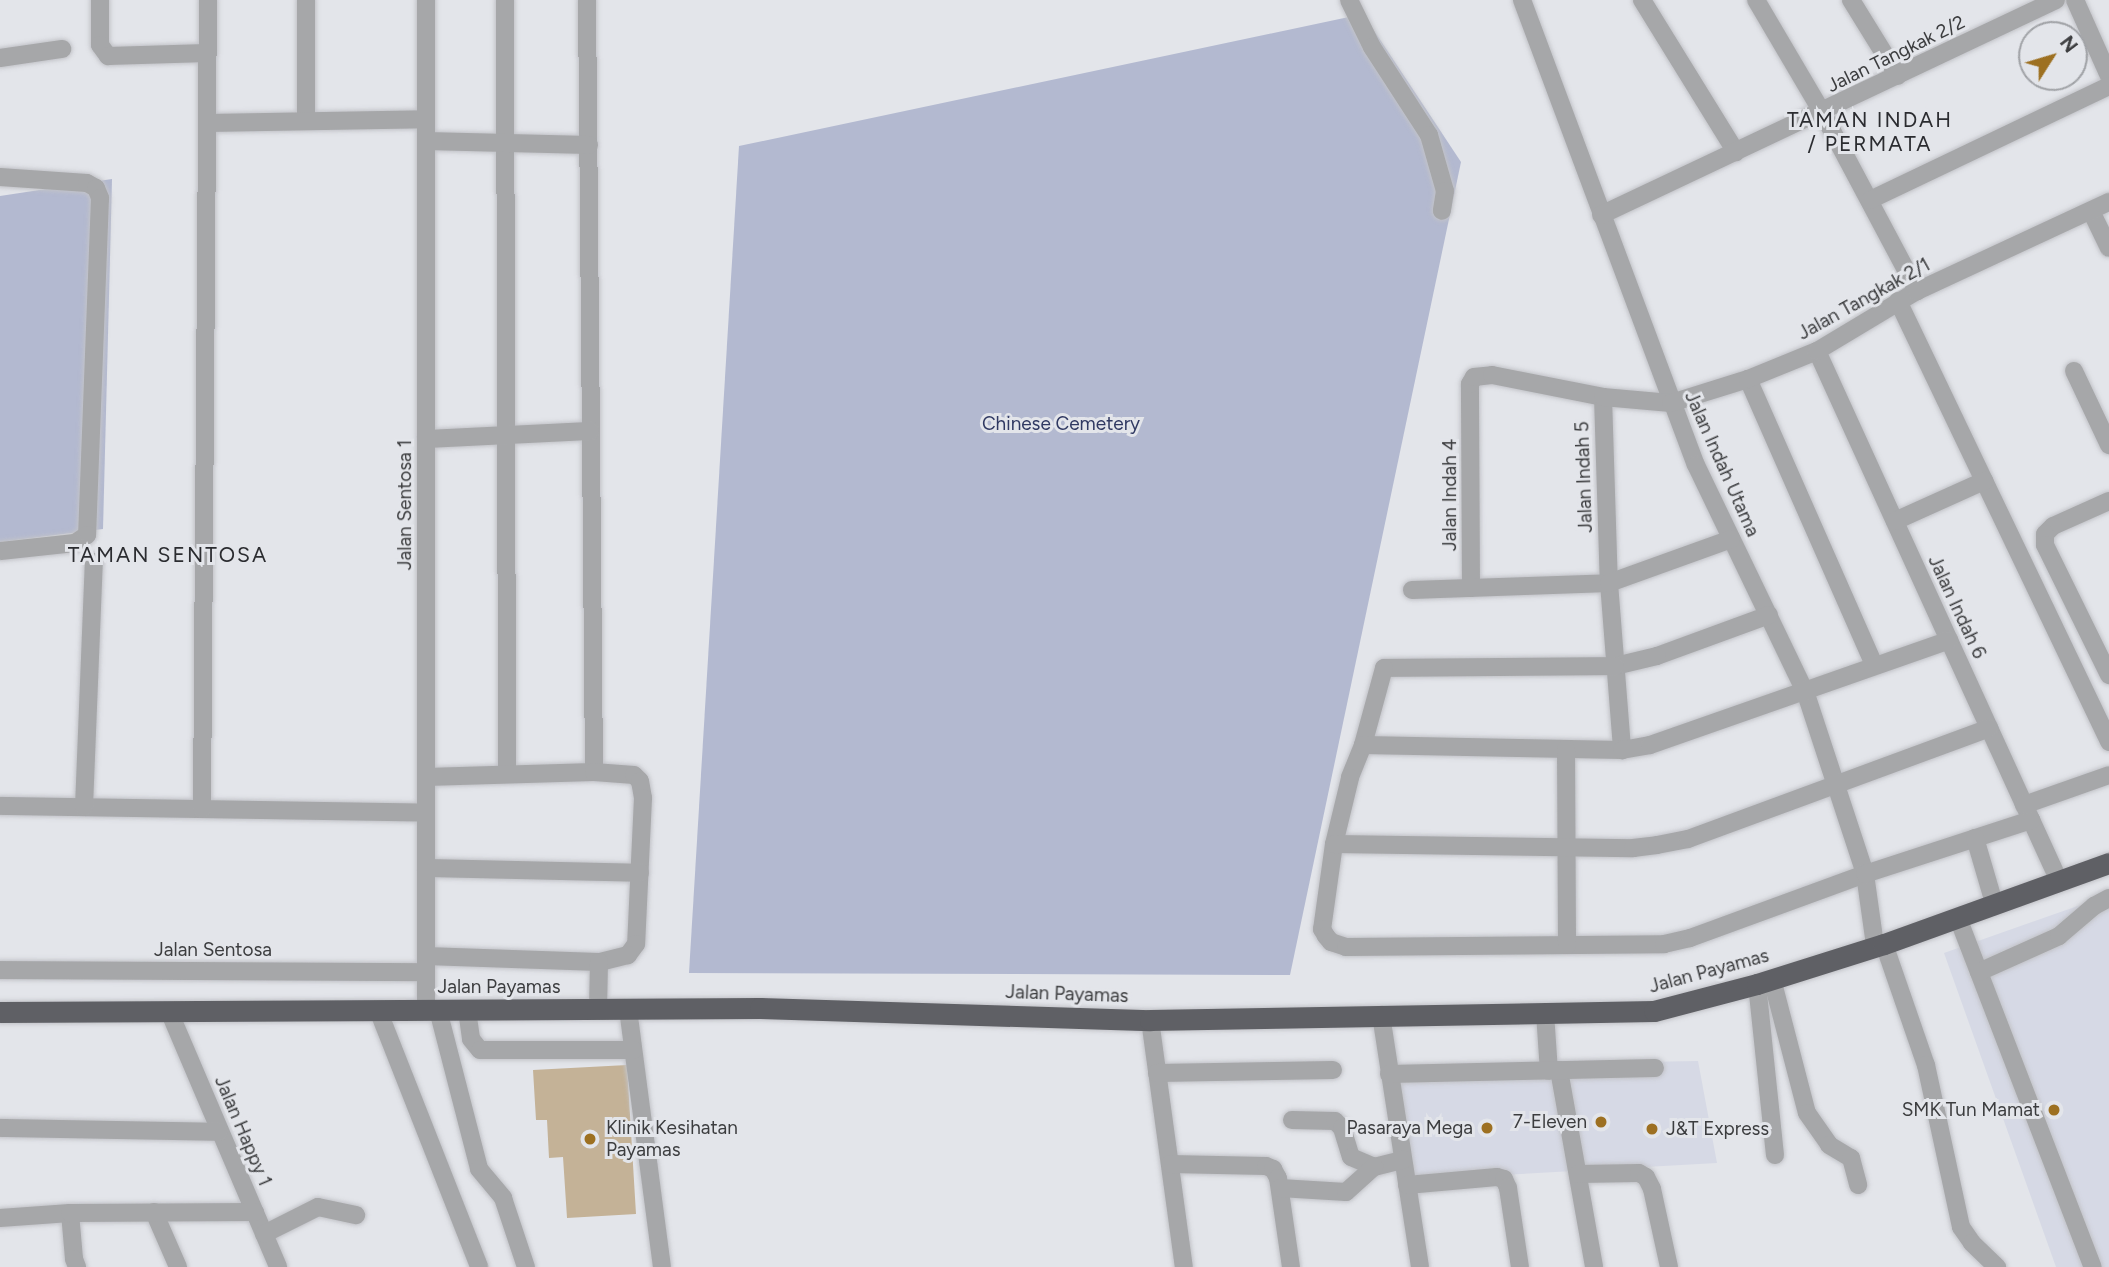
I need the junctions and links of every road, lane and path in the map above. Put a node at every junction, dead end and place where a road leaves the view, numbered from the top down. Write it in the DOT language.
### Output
graph roads {
  1 [pos="100,0"];
  2 [pos="208,0"];
  3 [pos="306,0"];
  4 [pos="426,0"];
  5 [pos="505,0"];
  6 [pos="587,0"];
  7 [pos="1349,0"];
  8 [pos="1522,0"];
  9 [pos="1642,0"];
  10 [pos="1756,0"];
  11 [pos="1851,0"];
  12 [pos="2012,0"];
  13 [pos="2056,0"];
  14 [pos="2075,0"];
  15 [pos="2022,16"];
  16 [pos="62,49"];
  17 [pos="207,53"];
  18 [pos="0,58"];
  19 [pos="1898,76"];
  20 [pos="2109,76"];
  21 [pos="2109,86"];
  22 [pos="1822,112"];
  23 [pos="426,119"];
  24 [pos="306,121"];
  25 [pos="207,123"];
  26 [pos="426,141"];
  27 [pos="505,143"];
  28 [pos="589,145"];
  29 [pos="1736,152"];
  30 [pos="0,177"];
  31 [pos="1870,200"];
  32 [pos="2109,202"];
  33 [pos="1442,211"];
  34 [pos="2091,211"];
  35 [pos="1601,215"];
  36 [pos="2109,248"];
  37 [pos="1917,291"];
  38 [pos="1898,301"];
  39 [pos="1817,351"];
  40 [pos="2074,371"];
  41 [pos="1748,379"];
  42 [pos="1603,397"];
  43 [pos="1671,402"];
  44 [pos="590,431"];
  45 [pos="506,435"];
  46 [pos="426,439"];
  47 [pos="2109,445"];
  48 [pos="1984,481"];
  49 [pos="2109,501"];
  50 [pos="1895,521"];
  51 [pos="1731,539"];
  52 [pos="0,551"];
  53 [pos="94,562"];
  54 [pos="1609,583"];
  55 [pos="1471,588"];
  56 [pos="1412,590"];
  57 [pos="1769,615"];
  58 [pos="1949,640"];
  59 [pos="1874,664"];
  60 [pos="1615,666"];
  61 [pos="2109,676"];
  62 [pos="1805,691"];
  63 [pos="1989,728"];
  64 [pos="2109,742"];
  65 [pos="1363,745"];
  66 [pos="1566,749"];
  67 [pos="1622,750"];
  68 [pos="594,772"];
  69 [pos="507,774"];
  70 [pos="2109,775"];
  71 [pos="426,777"];
  72 [pos="1837,784"];
  73 [pos="0,806"];
  74 [pos="84,807"];
  75 [pos="202,809"];
  76 [pos="426,813"];
  77 [pos="2028,813"];
  78 [pos="1975,838"];
  79 [pos="1334,844"];
  80 [pos="1566,847"];
  81 [pos="2109,863"];
  82 [pos="426,867"];
  83 [pos="640,873"];
  84 [pos="1865,874"];
  85 [pos="2059,881"];
  86 [pos="2109,898"];
  87 [pos="1994,903"];
  88 [pos="1958,918"];
  89 [pos="1880,944"];
  90 [pos="1567,945"];
  91 [pos="599,962"];
  92 [pos="426,964"];
  93 [pos="0,970"];
  94 [pos="1979,972"];
  95 [pos="1764,981"];
  96 [pos="598,1009"];
  97 [pos="628,1009"];
  98 [pos="378,1010"];
  99 [pos="432,1010"];
  100 [pos="467,1010"];
  101 [pos="169,1011"];
  102 [pos="0,1012"];
  103 [pos="1545,1013"];
  104 [pos="1381,1016"];
  105 [pos="1150,1020"];
  106 [pos="633,1050"];
  107 [pos="1655,1068"];
  108 [pos="1333,1070"];
  109 [pos="1554,1070"];
  110 [pos="1157,1073"];
  111 [pos="1389,1074"];
  112 [pos="1293,1120"];
  113 [pos="0,1128"];
  114 [pos="219,1132"];
  115 [pos="1775,1155"];
  116 [pos="1403,1160"];
  117 [pos="1170,1164"];
  118 [pos="1374,1167"];
  119 [pos="1578,1174"];
  120 [pos="1407,1185"];
  121 [pos="1858,1185"];
  122 [pos="1280,1188"];
  123 [pos="154,1212"];
  124 [pos="255,1212"];
  125 [pos="70,1213"];
  126 [pos="356,1215"];
  127 [pos="0,1218"];
  128 [pos="264,1234"];
  129 [pos="77,1267"];
  130 [pos="178,1267"];
  131 [pos="278,1267"];
  132 [pos="479,1267"];
  133 [pos="526,1267"];
  134 [pos="662,1267"];
  135 [pos="1184,1267"];
  136 [pos="1291,1267"];
  137 [pos="1420,1267"];
  138 [pos="1520,1267"];
  139 [pos="1594,1267"];
  140 [pos="1669,1267"];
  141 [pos="1997,1267"];
  142 [pos="2093,1267"];
  1 -- 17 [label="street"];
  2 -- 17 [label="street"];
  3 -- 24 [label="street"];
  4 -- 23 [label="street, Jalan Sentosa 1"];
  5 -- 27 [label="street"];
  6 -- 28 [label="street"];
  7 -- 33 [label="street"];
  8 -- 35 [label="street, Jalan Indah Utama"];
  9 -- 29 [label="street"];
  10 -- 22 [label="street"];
  11 -- 19 [label="street"];
  12 -- 15 [label="street"];
  13 -- 15 [label="street, Jalan Tangkak 2/2"];
  14 -- 20 [label="street"];
  15 -- 19 [label="street, Jalan Tangkak 2/2"];
  16 -- 18 [label="street"];
  17 -- 25 [label="street"];
  19 -- 22 [label="street, Jalan Tangkak 2/2"];
  21 -- 31 [label="street"];
  22 -- 29 [label="street, Jalan Tangkak 2/2"];
  22 -- 31 [label="street"];
  23 -- 24 [label="street"];
  23 -- 26 [label="street, Jalan Sentosa 1"];
  24 -- 25 [label="street"];
  25 -- 75 [label="street"];
  26 -- 27 [label="street"];
  26 -- 46 [label="street, Jalan Sentosa 1"];
  27 -- 28 [label="street"];
  27 -- 45 [label="street"];
  28 -- 44 [label="street"];
  29 -- 35 [label="street, Jalan Tangkak 2/2"];
  30 -- 52 [label="street"];
  31 -- 37 [label="street"];
  32 -- 34 [label="street, Jalan Tangkak 2/1"];
  34 -- 36 [label="street"];
  34 -- 37 [label="street, Jalan Tangkak 2/1"];
  35 -- 43 [label="street, Jalan Indah Utama"];
  37 -- 38 [label="street, Jalan Tangkak 2/1"];
  38 -- 39 [label="street, Jalan Tangkak 2/1"];
  38 -- 48 [label="street"];
  39 -- 41 [label="street, Jalan Tangkak 2/1"];
  39 -- 50 [label="street, Jalan Indah 6"];
  40 -- 47 [label="street"];
  41 -- 43 [label="street, Jalan Tangkak 2/1"];
  41 -- 59 [label="street"];
  42 -- 43 [label="street, Jalan Indah 5"];
  42 -- 54 [label="street, Jalan Indah 5"];
  42 -- 55 [label="street, Jalan Indah 4"];
  43 -- 51 [label="street, Jalan Indah Utama"];
  44 -- 45 [label="street"];
  44 -- 68 [label="street"];
  45 -- 46 [label="street"];
  45 -- 69 [label="street"];
  46 -- 71 [label="street, Jalan Sentosa 1"];
  48 -- 50 [label="street"];
  48 -- 64 [label="street"];
  49 -- 61 [label="street"];
  50 -- 58 [label="street, Jalan Indah 6"];
  51 -- 54 [label="street"];
  51 -- 57 [label="street, Jalan Indah Utama"];
  53 -- 74 [label="street"];
  54 -- 55 [label="street"];
  54 -- 60 [label="street, Jalan Indah 5"];
  55 -- 56 [label="street"];
  57 -- 60 [label="street"];
  57 -- 62 [label="street, Jalan Indah Utama"];
  58 -- 59 [label="street"];
  58 -- 63 [label="street, Jalan Indah 6"];
  59 -- 62 [label="street"];
  60 -- 65 [label="street"];
  60 -- 67 [label="street, Jalan Indah 5"];
  62 -- 67 [label="street"];
  62 -- 72 [label="street, Jalan Indah Utama"];
  63 -- 72 [label="street"];
  63 -- 77 [label="street, Jalan Indah 6"];
  65 -- 66 [label="street"];
  65 -- 79 [label="street"];
  66 -- 67 [label="street"];
  66 -- 80 [label="street"];
  68 -- 69 [label="street"];
  68 -- 83 [label="street"];
  69 -- 71 [label="street"];
  70 -- 77 [label="street"];
  71 -- 76 [label="street, Jalan Sentosa 1"];
  72 -- 80 [label="street"];
  72 -- 84 [label="street, Jalan Indah Utama"];
  73 -- 74 [label="street"];
  74 -- 75 [label="street"];
  75 -- 76 [label="street"];
  76 -- 82 [label="street, Jalan Sentosa 1"];
  77 -- 78 [label="street"];
  77 -- 85 [label="street, Jalan Indah 6"];
  78 -- 84 [label="street"];
  78 -- 87 [label="street"];
  79 -- 80 [label="street"];
  79 -- 90 [label="street"];
  80 -- 90 [label="street"];
  81 -- 85 [label="highway, Jalan Payamas"];
  82 -- 83 [label="street"];
  82 -- 92 [label="street, Jalan Sentosa 1"];
  83 -- 91 [label="street"];
  84 -- 89 [label="street, Jalan Indah Utama"];
  84 -- 90 [label="street"];
  85 -- 87 [label="highway, Jalan Payamas"];
  86 -- 94 [label="street"];
  87 -- 88 [label="highway, Jalan Payamas"];
  88 -- 89 [label="highway, Jalan Payamas"];
  88 -- 94 [label="street"];
  89 -- 95 [label="highway, Jalan Payamas"];
  89 -- 141 [label="street, Jalan Indah Utama"];
  91 -- 92 [label="street, Jalan Sentosa"];
  91 -- 96 [label="street"];
  92 -- 93 [label="street, Jalan Sentosa"];
  92 -- 99 [label="street, Jalan Sentosa 1"];
  94 -- 142 [label="street"];
  95 -- 103 [label="highway, Jalan Payamas"];
  95 -- 115 [label="street"];
  95 -- 121 [label="street"];
  96 -- 97 [label="highway, Jalan Payamas"];
  96 -- 100 [label="highway, Jalan Payamas"];
  97 -- 105 [label="highway, Jalan Payamas"];
  97 -- 106 [label="street"];
  98 -- 99 [label="highway, Jalan Payamas"];
  98 -- 101 [label="highway, Jalan Payamas"];
  98 -- 132 [label="street"];
  99 -- 100 [label="highway, Jalan Payamas"];
  99 -- 133 [label="street, Jalan Sentosa 1"];
  100 -- 106 [label="street"];
  101 -- 102 [label="highway, Jalan Payamas"];
  101 -- 114 [label="street, Jalan Happy 1"];
  103 -- 104 [label="highway, Jalan Payamas"];
  103 -- 109 [label="street"];
  104 -- 105 [label="highway, Jalan Payamas"];
  104 -- 111 [label="street"];
  105 -- 110 [label="street"];
  106 -- 134 [label="street"];
  107 -- 109 [label="street"];
  108 -- 110 [label="street"];
  109 -- 111 [label="street"];
  109 -- 119 [label="street"];
  110 -- 117 [label="street"];
  111 -- 116 [label="street"];
  112 -- 118 [label="street"];
  113 -- 114 [label="street"];
  114 -- 124 [label="street, Jalan Happy 1"];
  116 -- 118 [label="street"];
  116 -- 120 [label="street"];
  117 -- 122 [label="street"];
  117 -- 135 [label="street"];
  118 -- 122 [label="street"];
  119 -- 139 [label="street"];
  119 -- 140 [label="street"];
  120 -- 137 [label="street"];
  120 -- 138 [label="street"];
  122 -- 136 [label="street"];
  123 -- 124 [label="street"];
  123 -- 125 [label="street"];
  123 -- 130 [label="street"];
  124 -- 128 [label="street, Jalan Happy 1"];
  125 -- 127 [label="street"];
  125 -- 129 [label="street"];
  126 -- 128 [label="street"];
  128 -- 131 [label="street, Jalan Happy 1"];
}
